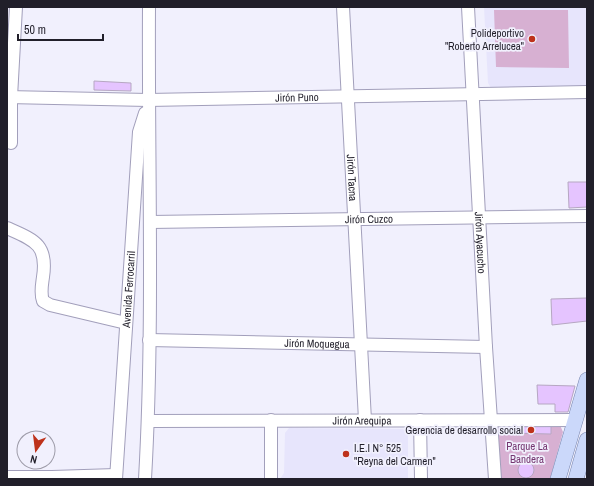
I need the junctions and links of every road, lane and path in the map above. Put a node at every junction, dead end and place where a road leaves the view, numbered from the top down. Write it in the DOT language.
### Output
graph roads {
  1 [pos="149,7"];
  2 [pos="343,7"];
  3 [pos="468,7"];
  4 [pos="13,8"];
  5 [pos="587,92"];
  6 [pos="473,94"];
  7 [pos="9,97"];
  8 [pos="348,97"];
  9 [pos="148,100"];
  10 [pos="11,143"];
  11 [pos="587,216"];
  12 [pos="479,217"];
  13 [pos="354,219"];
  14 [pos="150,222"];
  15 [pos="7,228"];
  16 [pos="126,323"];
  17 [pos="149,340"];
  18 [pos="361,345"];
  19 [pos="486,347"];
  20 [pos="587,380"];
  21 [pos="271,420"];
  22 [pos="365,420"];
  23 [pos="420,420"];
  24 [pos="491,420"];
  25 [pos="576,420"];
  26 [pos="148,421"];
  27 [pos="587,440"];
  28 [pos="580,476"];
  29 [pos="7,477"];
  30 [pos="116,477"];
  31 [pos="145,479"];
  32 [pos="271,479"];
  33 [pos="422,479"];
  34 [pos="495,479"];
  35 [pos="558,479"];
  1 -- 9 [label="street, Avenida Ferrocarril"];
  2 -- 8 [label="street, Jirón Tacna"];
  3 -- 6 [label="street, Jirón Ayacucho"];
  4 -- 7 [label="street"];
  5 -- 6 [label="street, Jirón Puno"];
  6 -- 8 [label="street, Jirón Puno"];
  6 -- 12 [label="street, Jirón Ayacucho"];
  7 -- 9 [label="street, Jirón Puno"];
  7 -- 10 [label="street"];
  8 -- 9 [label="street, Jirón Puno"];
  8 -- 13 [label="street, Jirón Tacna"];
  9 -- 14 [label="street, Avenida Ferrocarril"];
  9 -- 16 [label="street, Avenida Ferrocarril"];
  11 -- 12 [label="street, Jirón Cuzco"];
  12 -- 13 [label="street, Jirón Cuzco"];
  12 -- 19 [label="street, Jirón Ayacucho"];
  13 -- 14 [label="street, Jirón Cuzco"];
  13 -- 18 [label="street, Jirón Tacna"];
  14 -- 17 [label="street, Avenida Ferrocarril"];
  15 -- 16 [label="street"];
  16 -- 30 [label="street, Avenida Ferrocarril"];
  17 -- 18 [label="street, Jirón Moquegua"];
  17 -- 26 [label="street, Avenida Ferrocarril"];
  18 -- 19 [label="street, Jirón Moquegua"];
  18 -- 22 [label="street, Jirón Tacna"];
  19 -- 24 [label="street, Jirón Ayacucho"];
  20 -- 25 [label="main road"];
  21 -- 22 [label="street, Jirón Arequipa"];
  21 -- 26 [label="street, Jirón Arequipa"];
  21 -- 32 [label="street"];
  22 -- 23 [label="street, Jirón Arequipa"];
  23 -- 24 [label="street, Jirón Arequipa"];
  23 -- 33 [label="street"];
  24 -- 25 [label="street, Jirón Arequipa"];
  24 -- 34 [label="street, Jirón Ayacucho"];
  25 -- 35 [label="main road"];
  26 -- 31 [label="street, Avenida Ferrocarril"];
  27 -- 28 [label="main road"];
  29 -- 30 [label="street"];
}
